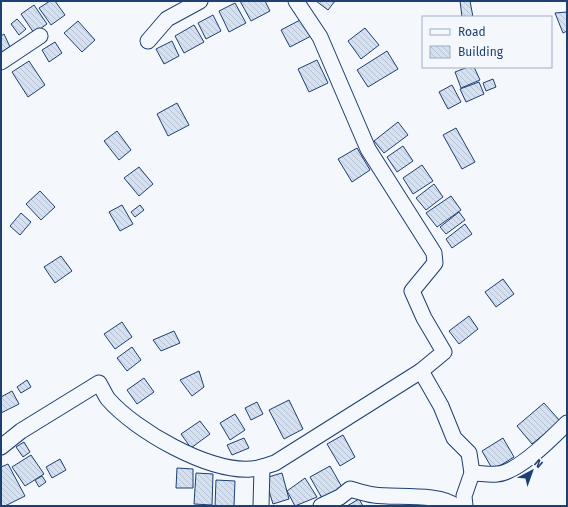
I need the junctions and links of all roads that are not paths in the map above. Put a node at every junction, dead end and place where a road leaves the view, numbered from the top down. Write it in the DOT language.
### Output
graph roads {
  1 [pos="200,1"];
  2 [pos="296,1"];
  3 [pos="40,36"];
  4 [pos="148,41"];
  5 [pos="1,62"];
  6 [pos="421,370"];
  7 [pos="567,423"];
  8 [pos="1,447"];
  9 [pos="262,467"];
  10 [pos="472,473"];
  11 [pos="261,506"];
  12 [pos="321,506"];
  13 [pos="455,506"];
  14 [pos="465,506"];
  1 -- 4 [label="street"];
  2 -- 6 [label="street"];
  3 -- 5 [label="street"];
  6 -- 9 [label="street"];
  6 -- 10 [label="street"];
  7 -- 10 [label="street"];
  8 -- 9 [label="street"];
  9 -- 11 [label="street"];
  10 -- 14 [label="street"];
  12 -- 13 [label="street"];
}
